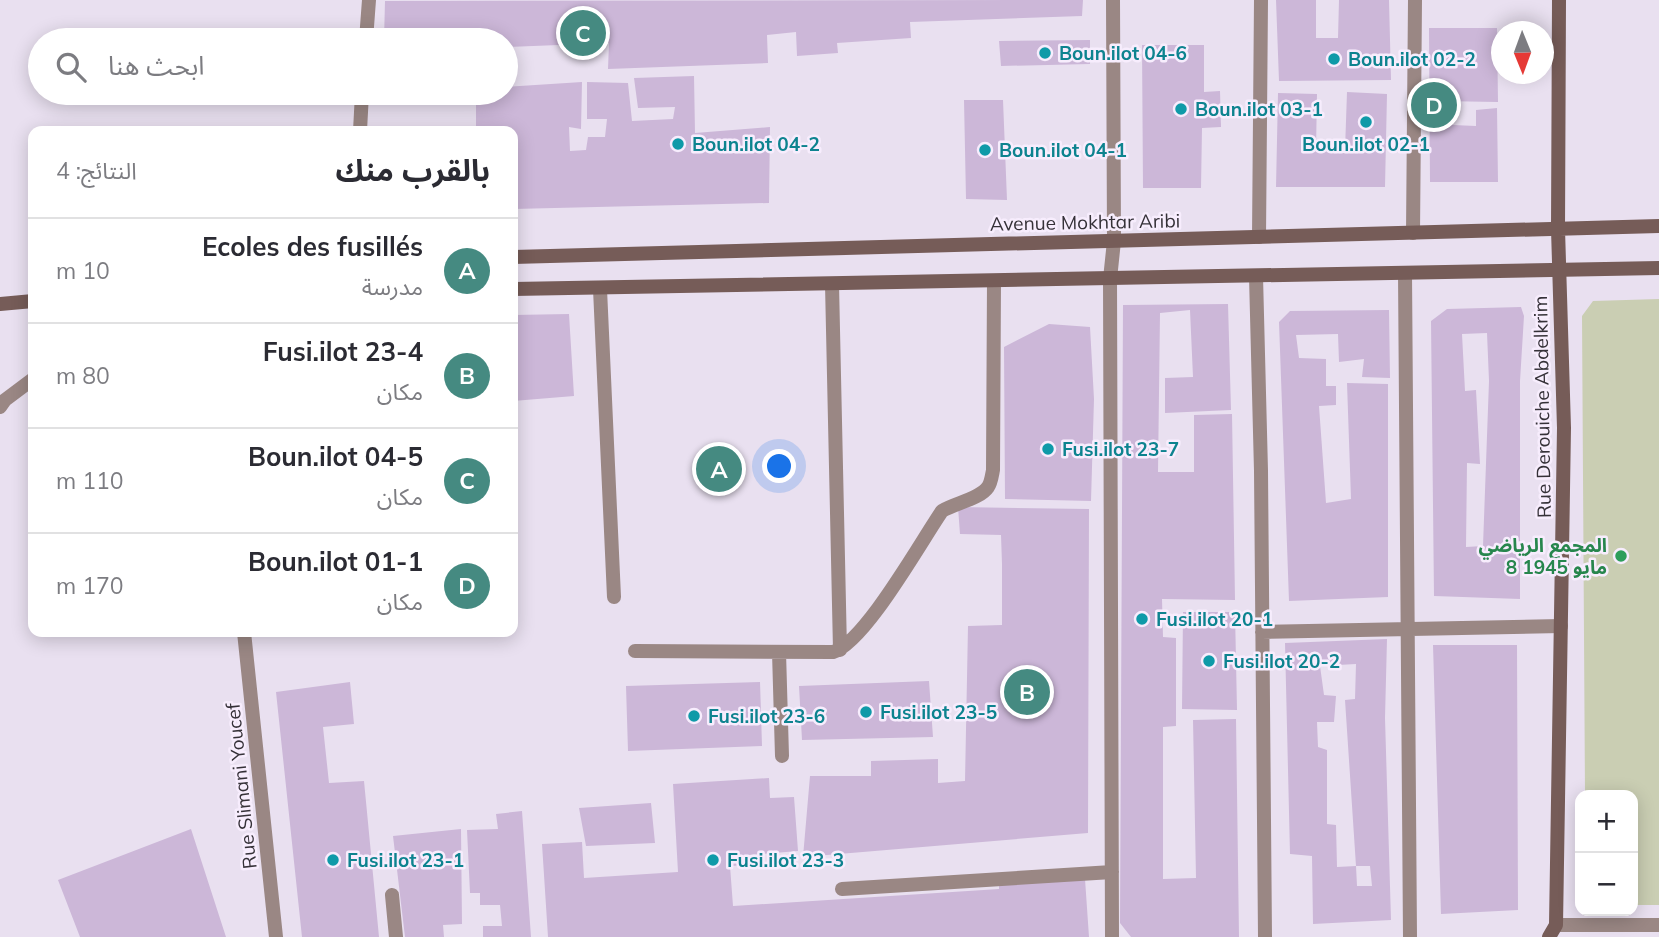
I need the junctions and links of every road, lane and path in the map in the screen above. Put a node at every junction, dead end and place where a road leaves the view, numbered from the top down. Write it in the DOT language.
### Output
graph roads {
  1 [pos="369,0"];
  2 [pos="1113,0"];
  3 [pos="1261,0"];
  4 [pos="1415,0"];
  5 [pos="1559,0"];
  6 [pos="367,28"];
  7 [pos="361,105"];
  8 [pos="360,126"];
  9 [pos="1659,226"];
  10 [pos="1558,229"];
  11 [pos="1413,233"];
  12 [pos="1259,237"];
  13 [pos="1114,241"];
  14 [pos="518,257"];
  15 [pos="1659,268"];
  16 [pos="1559,271"];
  17 [pos="1405,274"];
  18 [pos="1256,276"];
  19 [pos="1110,279"];
  20 [pos="994,281"];
  21 [pos="832,284"];
  22 [pos="518,289"];
  23 [pos="600,289"];
  24 [pos="28,302"];
  25 [pos="0,304"];
  26 [pos="28,383"];
  27 [pos="0,407"];
  28 [pos="614,597"];
  29 [pos="1561,626"];
  30 [pos="1408,628"];
  31 [pos="1262,632"];
  32 [pos="245,637"];
  33 [pos="840,650"];
  34 [pos="635,651"];
  35 [pos="779,652"];
  36 [pos="782,756"];
  37 [pos="1112,872"];
  38 [pos="842,889"];
  39 [pos="392,895"];
  40 [pos="1659,925"];
  41 [pos="1553,931"];
  42 [pos="276,937"];
  43 [pos="396,937"];
  44 [pos="1112,937"];
  45 [pos="1265,937"];
  46 [pos="1410,937"];
  1 -- 6 [label="street"];
  2 -- 13 [label="street"];
  3 -- 12 [label="street"];
  4 -- 11 [label="street"];
  5 -- 10 [label="main road, Rue Derouiche Abdelkrim"];
  7 -- 8 [label="street"];
  9 -- 10 [label="main road, Avenue Mokhtar Aribi"];
  10 -- 11 [label="main road, Avenue Mokhtar Aribi"];
  10 -- 16 [label="main road, Rue Derouiche Abdelkrim"];
  11 -- 12 [label="main road, Avenue Mokhtar Aribi"];
  12 -- 13 [label="main road, Avenue Mokhtar Aribi"];
  13 -- 14 [label="main road, Avenue Mokhtar Aribi"];
  13 -- 19 [label="street"];
  15 -- 16 [label="main road"];
  16 -- 17 [label="main road"];
  16 -- 29 [label="main road, Rue Derouiche Abdelkrim"];
  17 -- 18 [label="main road"];
  17 -- 30 [label="street"];
  18 -- 19 [label="main road"];
  18 -- 31 [label="street"];
  19 -- 20 [label="main road"];
  19 -- 37 [label="street"];
  20 -- 21 [label="main road"];
  20 -- 33 [label="street"];
  21 -- 23 [label="main road"];
  21 -- 33 [label="street"];
  22 -- 23 [label="main road"];
  23 -- 28 [label="street"];
  24 -- 25 [label="main road"];
  26 -- 27 [label="street"];
  29 -- 30 [label="street"];
  29 -- 41 [label="main road, Rue Derouiche Abdelkrim"];
  30 -- 31 [label="street"];
  30 -- 46 [label="street"];
  31 -- 45 [label="street"];
  32 -- 42 [label="street, Rue Slimani Youcef"];
  33 -- 35 [label="street"];
  34 -- 35 [label="street"];
  35 -- 36 [label="street"];
  37 -- 38 [label="street"];
  37 -- 44 [label="street"];
  39 -- 43 [label="street"];
  40 -- 41 [label="street"];
}
